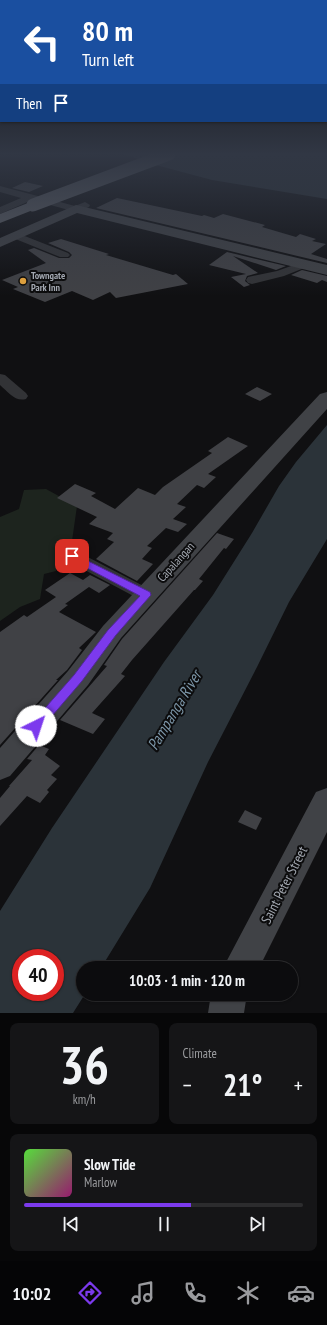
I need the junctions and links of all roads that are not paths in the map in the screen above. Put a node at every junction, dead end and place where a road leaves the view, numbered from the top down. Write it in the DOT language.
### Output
graph roads {
  1 [pos="31,201"];
  2 [pos="32,201"];
  3 [pos="34,201"];
  4 [pos="81,207"];
  5 [pos="0,210"];
  6 [pos="0,219"];
  7 [pos="17,236"];
  8 [pos="0,243"];
  9 [pos="64,255"];
  10 [pos="304,264"];
  11 [pos="327,270"];
  12 [pos="252,280"];
  13 [pos="0,378"];
  14 [pos="22,396"];
  15 [pos="327,398"];
  16 [pos="72,556"];
  17 [pos="146,595"];
  18 [pos="0,768"];
  19 [pos="327,801"];
  20 [pos="245,961"];
  21 [pos="228,1001"];
  22 [pos="226,1013"];
  1 -- 5 [label="street"];
  2 -- 6 [label="highway"];
  3 -- 4 [label="street"];
  4 -- 7 [label="main road"];
  4 -- 10 [label="main road"];
  7 -- 8 [label="main road"];
  7 -- 9 [label="street"];
  10 -- 11 [label="main road"];
  10 -- 12 [label="street"];
  13 -- 14 [label="street"];
  15 -- 17 [label="main road, Capalangan"];
  16 -- 17 [label="street"];
  17 -- 18 [label="main road, Capalangan"];
  19 -- 20 [label="main road, Saint Peter Street"];
  21 -- 22 [label="main road"];
}
